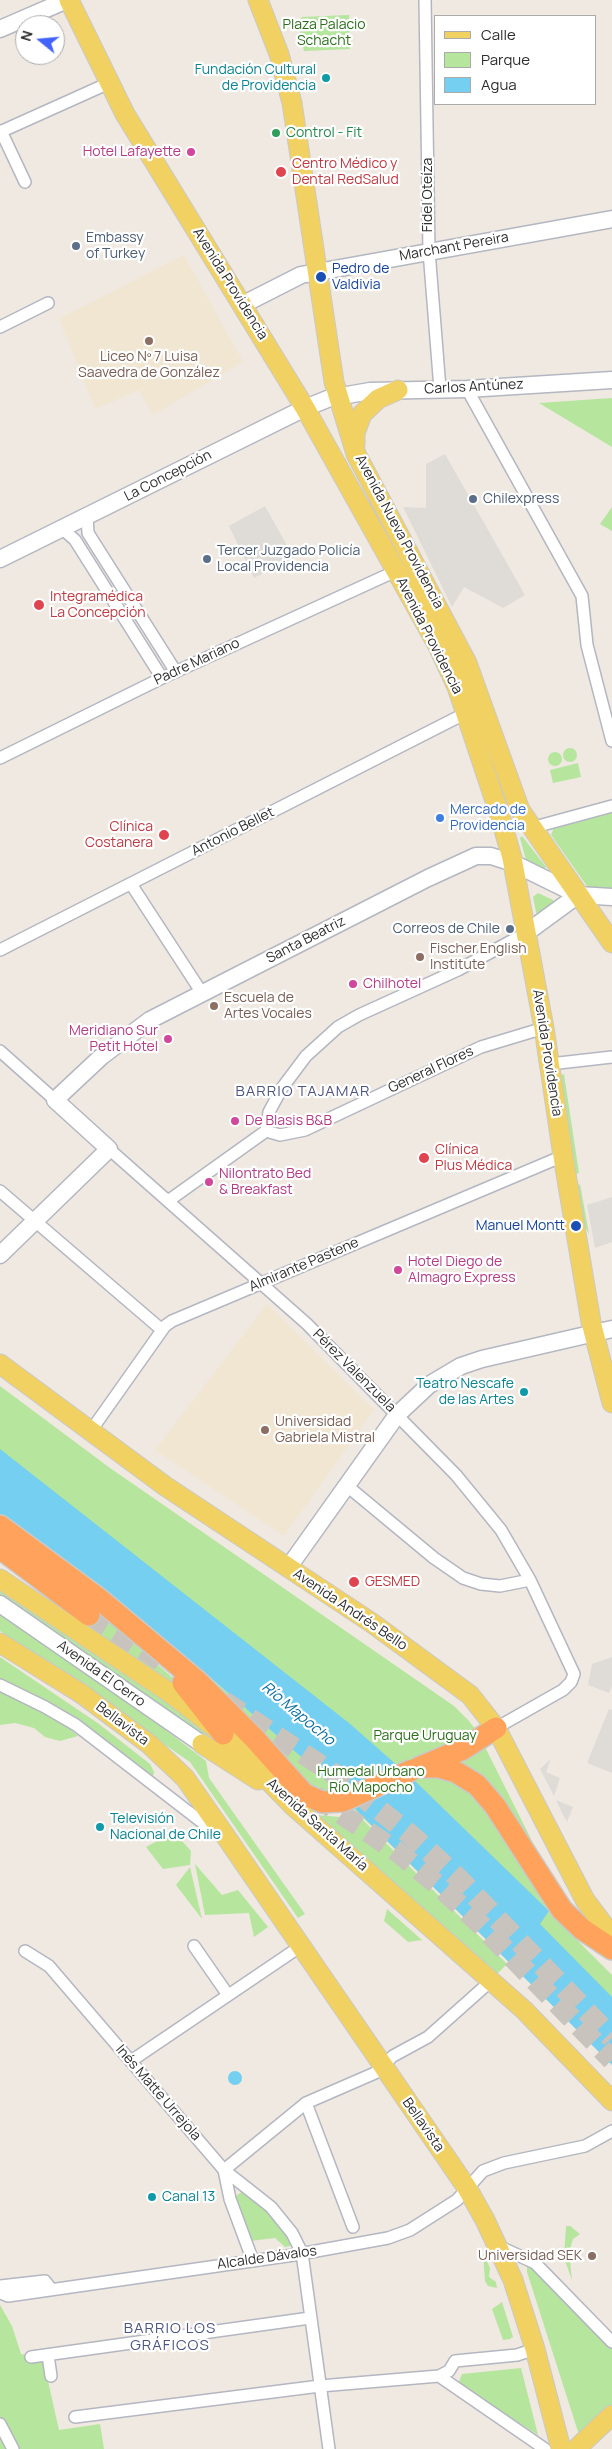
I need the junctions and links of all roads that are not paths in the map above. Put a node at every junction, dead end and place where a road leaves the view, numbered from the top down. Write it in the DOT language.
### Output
graph roads {
  1 [pos="68,0"];
  2 [pos="258,0"];
  3 [pos="425,0"];
  4 [pos="0,29"];
  5 [pos="109,83"];
  6 [pos="1,131"];
  7 [pos="25,182"];
  8 [pos="612,218"];
  9 [pos="429,251"];
  10 [pos="316,272"];
  11 [pos="48,303"];
  12 [pos="242,305"];
  13 [pos="0,327"];
  14 [pos="612,380"];
  15 [pos="440,389"];
  16 [pos="467,389"];
  17 [pos="398,390"];
  18 [pos="337,396"];
  19 [pos="305,408"];
  20 [pos="356,454"];
  21 [pos="87,517"];
  22 [pos="59,530"];
  23 [pos="96,546"];
  24 [pos="84,554"];
  25 [pos="0,559"];
  26 [pos="396,571"];
  27 [pos="176,672"];
  28 [pos="162,678"];
  29 [pos="466,713"];
  30 [pos="612,742"];
  31 [pos="0,758"];
  32 [pos="612,806"];
  33 [pos="531,828"];
  34 [pos="513,864"];
  35 [pos="131,884"];
  36 [pos="578,895"];
  37 [pos="612,897"];
  38 [pos="526,934"];
  39 [pos="612,943"];
  40 [pos="0,950"];
  41 [pos="202,993"];
  42 [pos="544,1028"];
  43 [pos="0,1051"];
  44 [pos="612,1057"];
  45 [pos="550,1064"];
  46 [pos="55,1100"];
  47 [pos="266,1131"];
  48 [pos="109,1149"];
  49 [pos="563,1156"];
  50 [pos="0,1191"];
  51 [pos="168,1201"];
  52 [pos="35,1221"];
  53 [pos="0,1255"];
  54 [pos="262,1283"];
  55 [pos="612,1329"];
  56 [pos="162,1330"];
  57 [pos="594,1333"];
  58 [pos="0,1364"];
  59 [pos="612,1404"];
  60 [pos="397,1415"];
  61 [pos="90,1432"];
  62 [pos="346,1485"];
  63 [pos="0,1526"];
  64 [pos="0,1548"];
  65 [pos="288,1568"];
  66 [pos="0,1578"];
  67 [pos="530,1580"];
  68 [pos="0,1604"];
  69 [pos="89,1615"];
  70 [pos="143,1636"];
  71 [pos="0,1643"];
  72 [pos="0,1685"];
  73 [pos="496,1728"];
  74 [pos="222,1734"];
  75 [pos="202,1744"];
  76 [pos="416,1768"];
  77 [pos="278,1792"];
  78 [pos="222,1831"];
  79 [pos="612,1936"];
  80 [pos="194,1946"];
  81 [pos="301,1946"];
  82 [pos="612,1949"];
  83 [pos="25,1950"];
  84 [pos="492,1980"];
  85 [pos="228,1995"];
  86 [pos="131,2061"];
  87 [pos="382,2066"];
  88 [pos="612,2101"];
  89 [pos="306,2103"];
  90 [pos="612,2131"];
  91 [pos="224,2170"];
  92 [pos="467,2188"];
  93 [pos="247,2189"];
  94 [pos="230,2199"];
  95 [pos="353,2227"];
  96 [pos="498,2246"];
  97 [pos="302,2254"];
  98 [pos="253,2261"];
  99 [pos="0,2287"];
  100 [pos="310,2318"];
  101 [pos="612,2342"];
  102 [pos="535,2349"];
  103 [pos="48,2355"];
  104 [pos="31,2357"];
  105 [pos="51,2376"];
  106 [pos="439,2376"];
  107 [pos="320,2386"];
  108 [pos="612,2415"];
  109 [pos="75,2417"];
  110 [pos="0,2424"];
  111 [pos="612,2430"];
  112 [pos="13,2449"];
  113 [pos="329,2449"];
  114 [pos="545,2449"];
  115 [pos="561,2449"];
  116 [pos="576,2449"];
  117 [pos="591,2449"];
  1 -- 4 [label="street"];
  1 -- 5 [label="main road, Avenida Providencia"];
  2 -- 10 [label="main road, Avenida Nueva Providencia"];
  3 -- 9 [label="street, Fidel Oteíza"];
  5 -- 6 [label="street"];
  5 -- 12 [label="main road, Avenida Providencia"];
  6 -- 7 [label="street"];
  8 -- 9 [label="street, Marchant Pereira"];
  9 -- 10 [label="street, Marchant Pereira"];
  9 -- 15 [label="street, Fidel Oteíza"];
  10 -- 12 [label="street, Marchant Pereira"];
  10 -- 18 [label="main road, Avenida Nueva Providencia"];
  11 -- 13 [label="street"];
  12 -- 19 [label="main road, Avenida Providencia"];
  14 -- 16 [label="street, Carlos Antúnez"];
  15 -- 16 [label="street, Carlos Antúnez"];
  15 -- 17 [label="street, Carlos Antúnez"];
  16 -- 30 [label="street"];
  17 -- 18 [label="street, Carlos Antúnez"];
  17 -- 20 [label="main road"];
  18 -- 19 [label="street, La Concepción"];
  18 -- 20 [label="main road, Avenida Nueva Providencia"];
  19 -- 21 [label="street, La Concepción"];
  19 -- 26 [label="main road, Avenida Providencia"];
  20 -- 33 [label="main road, Avenida Nueva Providencia"];
  21 -- 22 [label="street, La Concepción"];
  21 -- 23 [label="street"];
  22 -- 24 [label="street"];
  22 -- 25 [label="street, La Concepción"];
  23 -- 24 [label="street"];
  23 -- 27 [label="street"];
  24 -- 28 [label="street"];
  26 -- 27 [label="street, Padre Mariano"];
  26 -- 29 [label="main road, Avenida Providencia"];
  27 -- 28 [label="street, Padre Mariano"];
  28 -- 31 [label="street, Padre Mariano"];
  29 -- 34 [label="main road, Avenida Providencia"];
  29 -- 35 [label="street, Antonio Bellet"];
  32 -- 33 [label="street"];
  33 -- 36 [label="main road, Avenida Nueva Providencia"];
  34 -- 36 [label="street, Santa Beatriz"];
  34 -- 38 [label="main road, Avenida Providencia"];
  34 -- 41 [label="street, Santa Beatriz"];
  35 -- 40 [label="street, Antonio Bellet"];
  35 -- 41 [label="street"];
  36 -- 37 [label="street"];
  36 -- 38 [label="street"];
  36 -- 39 [label="main road, Avenida Nueva Providencia"];
  38 -- 42 [label="main road, Avenida Providencia"];
  38 -- 47 [label="street"];
  41 -- 46 [label="street, Santa Beatriz"];
  42 -- 45 [label="main road, Avenida Providencia"];
  42 -- 47 [label="street, General Flores"];
  43 -- 46 [label="street, Pérez Valenzuela"];
  44 -- 45 [label="street"];
  45 -- 49 [label="main road, Avenida Providencia"];
  46 -- 48 [label="street, Pérez Valenzuela"];
  47 -- 51 [label="street"];
  48 -- 51 [label="street, Pérez Valenzuela"];
  48 -- 52 [label="street"];
  49 -- 54 [label="street, Almirante Pastene"];
  49 -- 57 [label="main road, Avenida Providencia"];
  50 -- 52 [label="street"];
  51 -- 54 [label="street, Pérez Valenzuela"];
  52 -- 53 [label="street"];
  52 -- 56 [label="street"];
  54 -- 56 [label="street, Almirante Pastene"];
  54 -- 60 [label="street, Pérez Valenzuela"];
  55 -- 57 [label="street"];
  56 -- 61 [label="street, Almirante Pastene"];
  57 -- 59 [label="main road, Avenida Providencia"];
  57 -- 60 [label="street"];
  58 -- 61 [label="main road, Avenida Andrés Bello"];
  60 -- 62 [label="street"];
  60 -- 67 [label="street, Pérez Valenzuela"];
  61 -- 65 [label="main road, Avenida Andrés Bello"];
  62 -- 65 [label="street"];
  62 -- 67 [label="street"];
  63 -- 70 [label="highway"];
  64 -- 69 [label="highway"];
  65 -- 73 [label="main road, Avenida Andrés Bello"];
  66 -- 74 [label="main road, Avenida Santa María"];
  67 -- 73 [label="street, Pérez Valenzuela"];
  68 -- 75 [label="street, Avenida El Cerro"];
  70 -- 74 [label="highway"];
  70 -- 76 [label="highway, bridge"];
  71 -- 78 [label="main road, Bellavista"];
  72 -- 78 [label="street, Bellavista"];
  73 -- 76 [label="highway"];
  73 -- 79 [label="main road, Avenida Andrés Bello"];
  74 -- 75 [label="main road"];
  74 -- 77 [label="main road, Avenida Santa María"];
  75 -- 77 [label="main road"];
  76 -- 82 [label="highway"];
  77 -- 84 [label="main road, Avenida Santa María"];
  78 -- 81 [label="main road, Bellavista"];
  80 -- 85 [label="street"];
  81 -- 85 [label="street"];
  81 -- 87 [label="main road, Bellavista"];
  83 -- 86 [label="street, Inés Matte Urrejola"];
  84 -- 87 [label="street"];
  84 -- 88 [label="main road, Avenida Santa María"];
  85 -- 86 [label="street"];
  86 -- 91 [label="street, Inés Matte Urrejola"];
  87 -- 89 [label="street"];
  87 -- 92 [label="main road, Bellavista"];
  89 -- 91 [label="street"];
  89 -- 95 [label="street"];
  90 -- 92 [label="street, Alcalde Dávalos"];
  91 -- 93 [label="street"];
  91 -- 94 [label="street, Inés Matte Urrejola"];
  92 -- 96 [label="main road, Bellavista"];
  92 -- 97 [label="street, Alcalde Dávalos"];
  93 -- 94 [label="street"];
  93 -- 97 [label="street"];
  94 -- 98 [label="street, Inés Matte Urrejola"];
  96 -- 101 [label="street"];
  96 -- 102 [label="main road, Bellavista"];
  97 -- 98 [label="street, Alcalde Dávalos"];
  97 -- 100 [label="street"];
  98 -- 99 [label="street, Alcalde Dávalos"];
  100 -- 103 [label="street"];
  100 -- 107 [label="street"];
  102 -- 106 [label="street"];
  102 -- 115 [label="main road, Bellavista"];
  103 -- 104 [label="street"];
  103 -- 105 [label="street"];
  106 -- 107 [label="street"];
  106 -- 114 [label="street"];
  107 -- 109 [label="street"];
  107 -- 113 [label="street"];
  108 -- 116 [label="main road"];
  110 -- 112 [label="street"];
  111 -- 117 [label="main road"];
}
